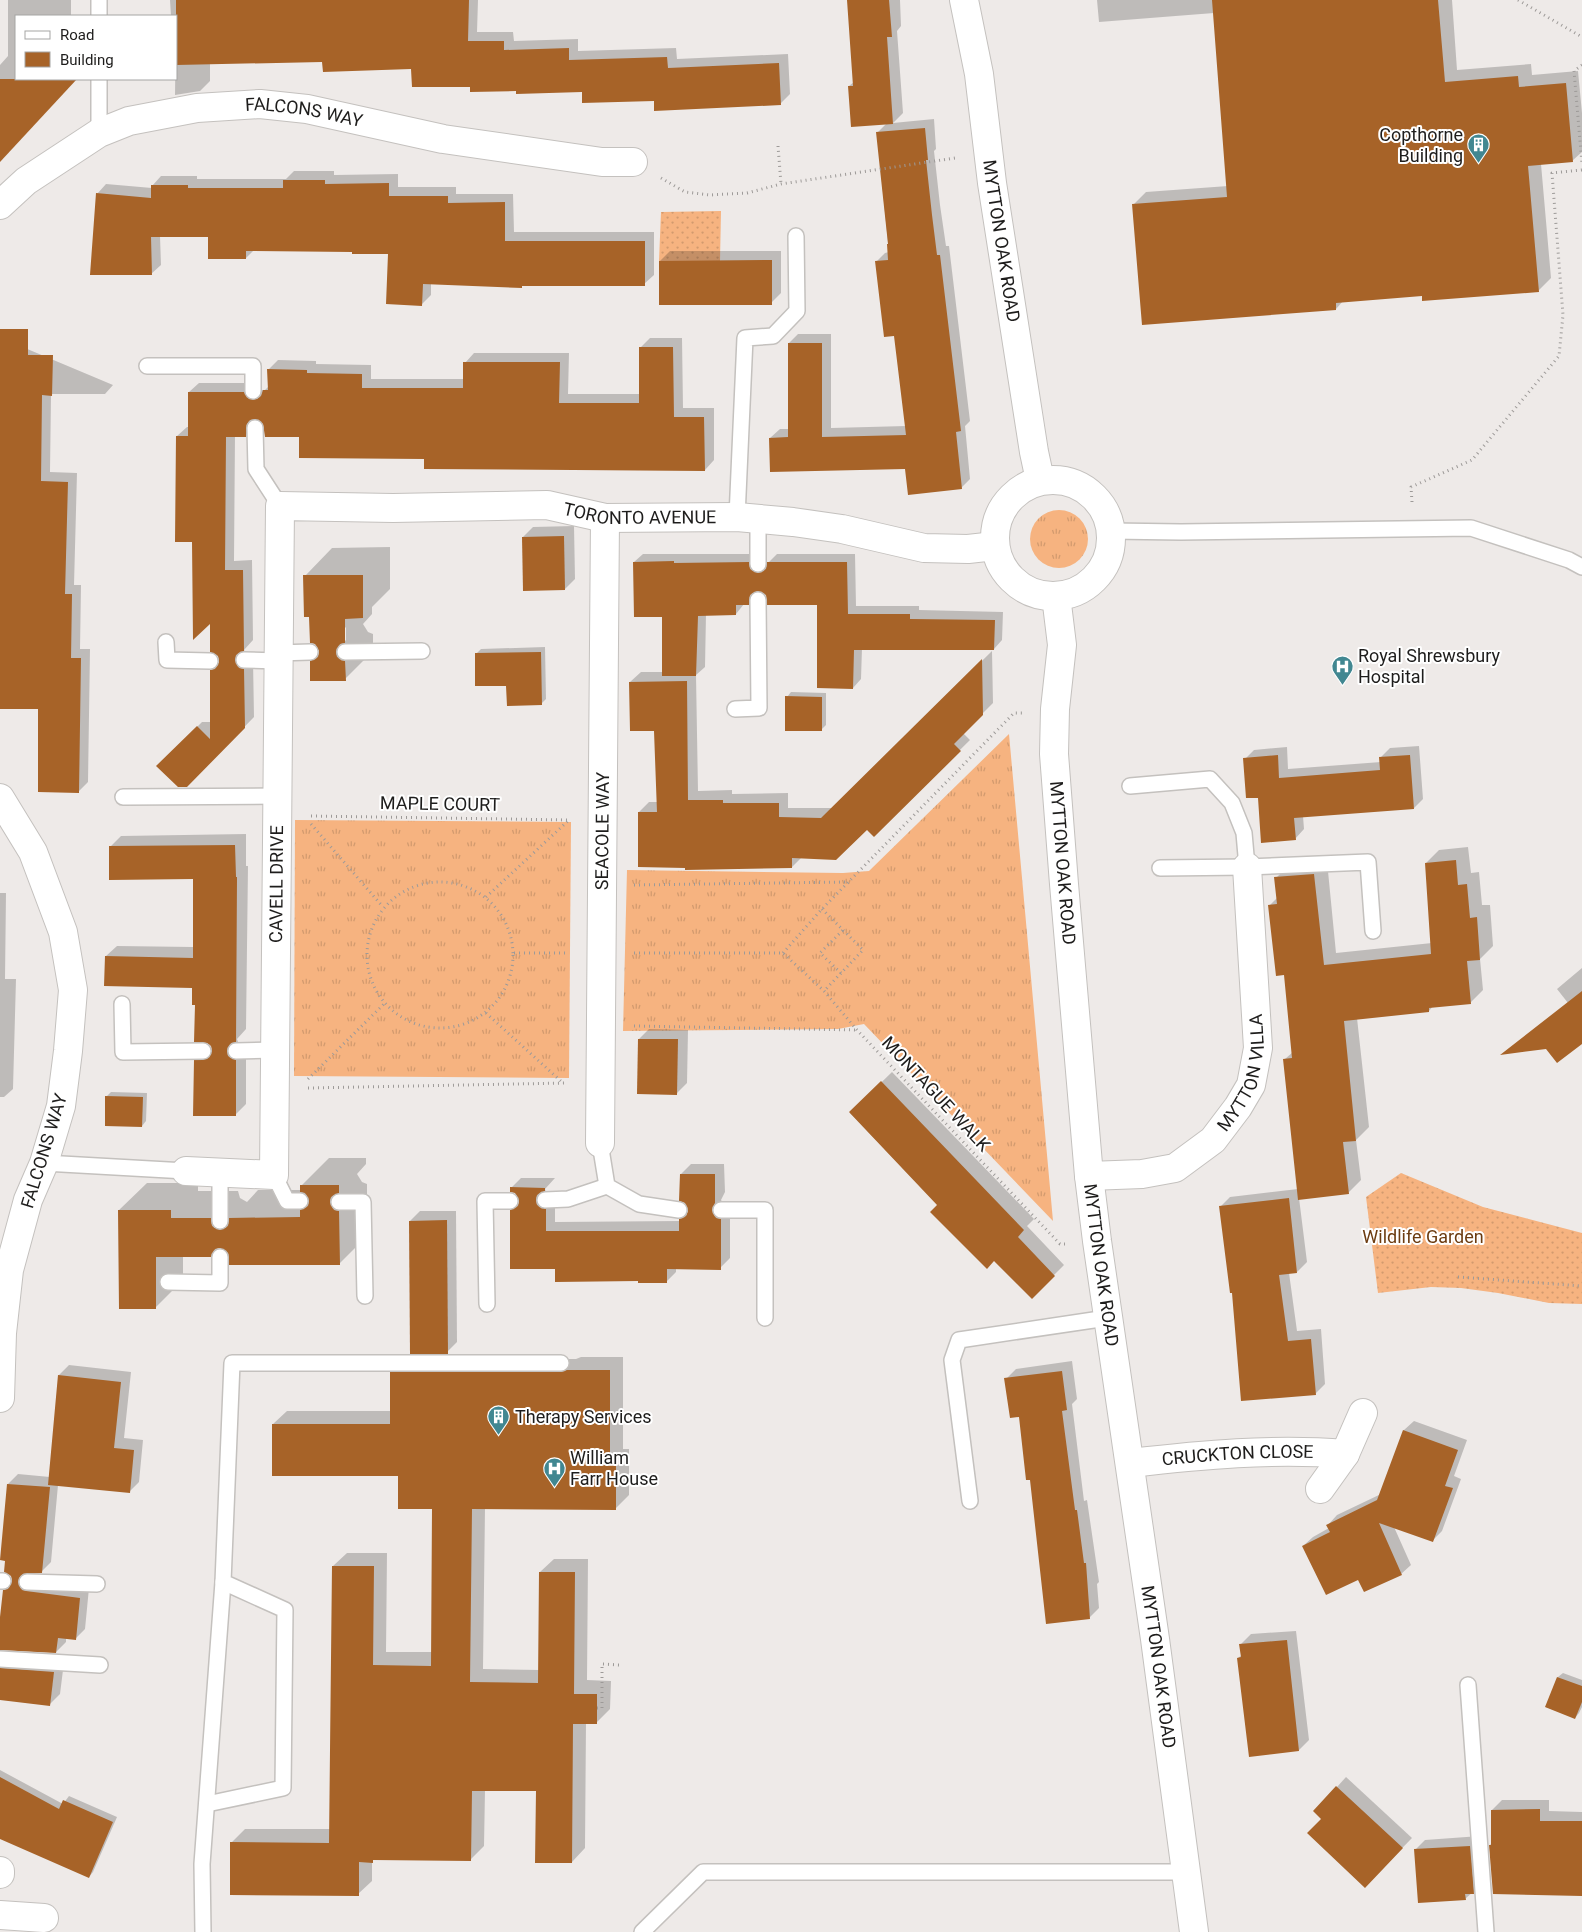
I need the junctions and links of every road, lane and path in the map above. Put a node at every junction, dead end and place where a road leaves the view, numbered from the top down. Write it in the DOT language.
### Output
graph roads {
  1 [pos="99,0"];
  2 [pos="964,0"];
  3 [pos="1518,0"];
  4 [pos="99,15"];
  5 [pos="1582,37"];
  6 [pos="1582,65"];
  7 [pos="99,80"];
  8 [pos="98,133"];
  9 [pos="778,146"];
  10 [pos="961,158"];
  11 [pos="633,162"];
  12 [pos="1582,164"];
  13 [pos="1582,170"];
  14 [pos="781,184"];
  15 [pos="0,205"];
  16 [pos="796,236"];
  17 [pos="147,366"];
  18 [pos="253,391"];
  19 [pos="255,428"];
  20 [pos="1040,480"];
  21 [pos="280,506"];
  22 [pos="605,518"];
  23 [pos="747,518"];
  24 [pos="1413,529"];
  25 [pos="1111,531"];
  26 [pos="995,546"];
  27 [pos="758,564"];
  28 [pos="1582,567"];
  29 [pos="1056,596"];
  30 [pos="758,600"];
  31 [pos="166,642"];
  32 [pos="422,651"];
  33 [pos="310,652"];
  34 [pos="345,652"];
  35 [pos="278,657"];
  36 [pos="244,660"];
  37 [pos="210,661"];
  38 [pos="735,709"];
  39 [pos="1026,712"];
  40 [pos="1130,786"];
  41 [pos="0,798"];
  42 [pos="123,798"];
  43 [pos="277,806"];
  44 [pos="304,816"];
  45 [pos="568,820"];
  46 [pos="603,821"];
  47 [pos="1247,867"];
  48 [pos="1160,868"];
  49 [pos="849,882"];
  50 [pos="634,885"];
  51 [pos="486,898"];
  52 [pos="383,907"];
  53 [pos="822,909"];
  54 [pos="843,930"];
  55 [pos="1373,931"];
  56 [pos="601,952"];
  57 [pos="514,953"];
  58 [pos="783,953"];
  59 [pos="841,973"];
  60 [pos="824,991"];
  61 [pos="122,1004"];
  62 [pos="384,1004"];
  63 [pos="486,1013"];
  64 [pos="625,1025"];
  65 [pos="856,1030"];
  66 [pos="275,1050"];
  67 [pos="203,1051"];
  68 [pos="236,1051"];
  69 [pos="563,1083"];
  70 [pos="600,1084"];
  71 [pos="287,1088"];
  72 [pos="600,1143"];
  73 [pos="44,1163"];
  74 [pos="186,1170"];
  75 [pos="220,1172"];
  76 [pos="274,1175"];
  77 [pos="1089,1176"];
  78 [pos="607,1186"];
  79 [pos="545,1200"];
  80 [pos="300,1201"];
  81 [pos="510,1201"];
  82 [pos="339,1202"];
  83 [pos="679,1210"];
  84 [pos="721,1210"];
  85 [pos="220,1221"];
  86 [pos="1073,1243"];
  87 [pos="220,1257"];
  88 [pos="1458,1277"];
  89 [pos="168,1282"];
  90 [pos="1582,1286"];
  91 [pos="365,1296"];
  92 [pos="487,1304"];
  93 [pos="765,1318"];
  94 [pos="1107,1318"];
  95 [pos="561,1363"];
  96 [pos="0,1398"];
  97 [pos="1363,1413"];
  98 [pos="1345,1454"];
  99 [pos="1130,1463"];
  100 [pos="1320,1489"];
  101 [pos="970,1501"];
  102 [pos="27,1582"];
  103 [pos="223,1582"];
  104 [pos="97,1584"];
  105 [pos="0,1659"];
  106 [pos="100,1665"];
  107 [pos="620,1665"];
  108 [pos="1468,1685"];
  109 [pos="597,1708"];
  110 [pos="207,1804"];
  111 [pos="1187,1872"];
  112 [pos="0,1915"];
  113 [pos="44,1918"];
  114 [pos="202,1932"];
  115 [pos="642,1932"];
  116 [pos="1194,1932"];
  117 [pos="1486,1932"];
  1 -- 4 [label="lane"];
  2 -- 20 [label="street, MYTTON OAK ROAD"];
  3 -- 5 [label="path"];
  6 -- 12 [label="path"];
  7 -- 8 [label="lane"];
  8 -- 11 [label="street, FALCONS WAY"];
  8 -- 15 [label="street, FALCONS WAY"];
  9 -- 14 [label="path"];
  10 -- 14 [label="path"];
  11 -- 14 [label="path"];
  13 -- 24 [label="path"];
  16 -- 23 [label="lane"];
  17 -- 18 [label="lane"];
  19 -- 21 [label="lane"];
  20 -- 25 [label="street"];
  20 -- 26 [label="street"];
  21 -- 22 [label="street, TORONTO AVENUE"];
  21 -- 35 [label="street, CAVELL DRIVE"];
  22 -- 23 [label="street, TORONTO AVENUE"];
  22 -- 46 [label="street, SEACOLE WAY"];
  23 -- 26 [label="street, TORONTO AVENUE"];
  23 -- 27 [label="lane"];
  24 -- 25 [label="lane"];
  24 -- 28 [label="lane"];
  25 -- 29 [label="street"];
  26 -- 29 [label="street"];
  29 -- 77 [label="street, MYTTON OAK ROAD"];
  30 -- 38 [label="lane"];
  31 -- 37 [label="lane"];
  32 -- 34 [label="lane"];
  33 -- 35 [label="lane"];
  35 -- 36 [label="lane"];
  35 -- 43 [label="street, CAVELL DRIVE"];
  39 -- 49 [label="path"];
  40 -- 47 [label="lane"];
  41 -- 73 [label="street, FALCONS WAY"];
  42 -- 43 [label="lane"];
  43 -- 44 [label="path, MAPLE COURT"];
  43 -- 66 [label="street, CAVELL DRIVE"];
  44 -- 45 [label="path, MAPLE COURT"];
  44 -- 52 [label="path"];
  45 -- 46 [label="path, MAPLE COURT"];
  45 -- 51 [label="path"];
  46 -- 56 [label="street, SEACOLE WAY"];
  47 -- 48 [label="lane"];
  47 -- 55 [label="lane"];
  47 -- 77 [label="street, MYTTON VILLA"];
  49 -- 50 [label="path"];
  49 -- 53 [label="path"];
  51 -- 52 [label="path"];
  51 -- 57 [label="path"];
  52 -- 62 [label="path"];
  53 -- 54 [label="path"];
  53 -- 58 [label="path"];
  54 -- 59 [label="path"];
  54 -- 59 [label="path"];
  56 -- 57 [label="path"];
  56 -- 58 [label="path"];
  56 -- 70 [label="street, SEACOLE WAY"];
  57 -- 63 [label="path"];
  58 -- 60 [label="path, MONTAGUE WALK"];
  59 -- 60 [label="path"];
  60 -- 65 [label="path, MONTAGUE WALK"];
  61 -- 67 [label="lane"];
  62 -- 63 [label="path"];
  62 -- 71 [label="path"];
  63 -- 69 [label="path"];
  64 -- 65 [label="path"];
  65 -- 86 [label="path, MONTAGUE WALK"];
  66 -- 68 [label="lane"];
  66 -- 71 [label="street, CAVELL DRIVE"];
  69 -- 70 [label="path"];
  69 -- 71 [label="path"];
  70 -- 72 [label="street, SEACOLE WAY"];
  71 -- 76 [label="street, CAVELL DRIVE"];
  72 -- 78 [label="lane"];
  73 -- 74 [label="lane"];
  73 -- 96 [label="street, FALCONS WAY"];
  74 -- 75 [label="street"];
  75 -- 76 [label="street"];
  75 -- 85 [label="lane"];
  76 -- 80 [label="lane"];
  77 -- 94 [label="street, MYTTON OAK ROAD"];
  78 -- 79 [label="lane"];
  78 -- 83 [label="lane"];
  81 -- 92 [label="lane"];
  82 -- 91 [label="lane"];
  84 -- 93 [label="lane"];
  87 -- 89 [label="lane"];
  88 -- 90 [label="path"];
  94 -- 99 [label="street, MYTTON OAK ROAD"];
  94 -- 101 [label="lane"];
  95 -- 103 [label="lane"];
  97 -- 98 [label="street"];
  98 -- 99 [label="street, CRUCKTON CLOSE"];
  98 -- 100 [label="street"];
  99 -- 111 [label="street, MYTTON OAK ROAD"];
  102 -- 104 [label="lane"];
  103 -- 110 [label="lane"];
  103 -- 110 [label="lane"];
  105 -- 106 [label="lane"];
  107 -- 109 [label="path"];
  108 -- 117 [label="lane"];
  110 -- 114 [label="lane"];
  111 -- 115 [label="lane"];
  111 -- 116 [label="street, MYTTON OAK ROAD"];
  112 -- 113 [label="street"];
}
